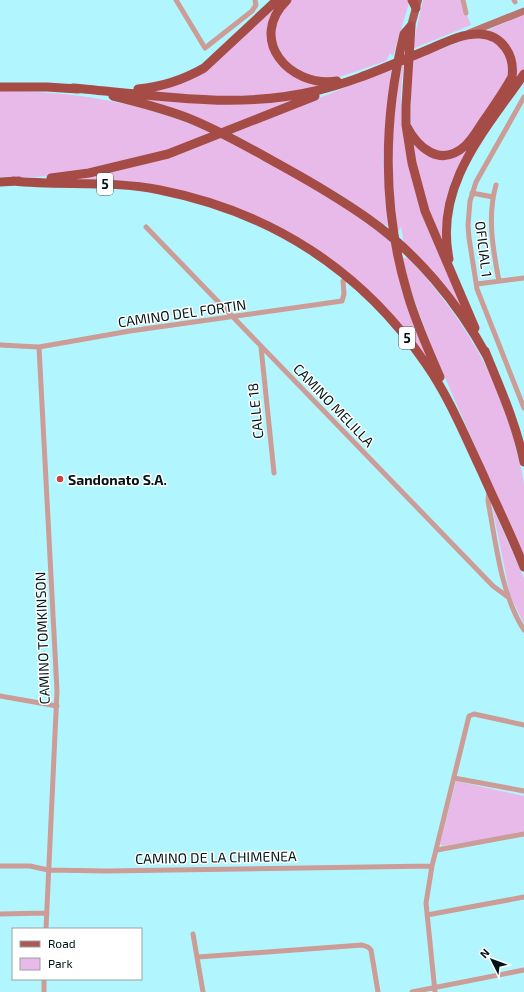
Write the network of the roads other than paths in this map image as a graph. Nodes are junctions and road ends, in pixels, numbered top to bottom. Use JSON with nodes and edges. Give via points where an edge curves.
{"nodes":[{"id":1,"x":176,"y":0,"type":"edge"},
{"id":2,"x":255,"y":0,"type":"edge"},
{"id":3,"x":277,"y":0,"type":"edge"},
{"id":4,"x":287,"y":0,"type":"edge"},
{"id":5,"x":462,"y":0,"type":"edge"},
{"id":6,"x":415,"y":3,"type":"edge"},
{"id":7,"x":524,"y":11,"type":"edge"},
{"id":8,"x":466,"y":13,"type":"dead end"},
{"id":9,"x":411,"y":26,"type":"junction"},
{"id":10,"x":460,"y":36,"type":"junction"},
{"id":11,"x":524,"y":74,"type":"edge"},
{"id":12,"x":355,"y":79,"type":"junction"},
{"id":13,"x":0,"y":87,"type":"edge"},
{"id":14,"x":73,"y":88,"type":"junction"},
{"id":15,"x":524,"y":97,"type":"edge"},
{"id":16,"x":406,"y":125,"type":"junction"},
{"id":17,"x":0,"y":182,"type":"edge"},
{"id":18,"x":12,"y":182,"type":"junction"},
{"id":19,"x":496,"y":185,"type":"dead end"},
{"id":20,"x":472,"y":193,"type":"junction"},
{"id":21,"x":493,"y":197,"type":"junction"},
{"id":22,"x":146,"y":227,"type":"dead end"},
{"id":23,"x":347,"y":276,"type":"junction"},
{"id":24,"x":454,"y":276,"type":"junction"},
{"id":25,"x":524,"y":278,"type":"edge"},
{"id":26,"x":499,"y":281,"type":"junction"},
{"id":27,"x":477,"y":284,"type":"junction"},
{"id":28,"x":233,"y":318,"type":"junction"},
{"id":29,"x":0,"y":346,"type":"edge"},
{"id":30,"x":39,"y":346,"type":"junction"},
{"id":31,"x":261,"y":347,"type":"junction"},
{"id":32,"x":487,"y":356,"type":"junction"},
{"id":33,"x":524,"y":408,"type":"edge"},
{"id":34,"x":455,"y":413,"type":"junction"},
{"id":35,"x":524,"y":462,"type":"edge"},
{"id":36,"x":274,"y":473,"type":"dead end"},
{"id":37,"x":490,"y":490,"type":"junction"},
{"id":38,"x":524,"y":567,"type":"edge"},
{"id":39,"x":508,"y":597,"type":"junction"},
{"id":40,"x":524,"y":630,"type":"edge"},
{"id":41,"x":0,"y":696,"type":"edge"},
{"id":42,"x":57,"y":706,"type":"junction"},
{"id":43,"x":524,"y":726,"type":"edge"},
{"id":44,"x":454,"y":778,"type":"junction"},
{"id":45,"x":524,"y":791,"type":"edge"},
{"id":46,"x":524,"y":834,"type":"edge"},
{"id":47,"x":437,"y":850,"type":"junction"},
{"id":48,"x":0,"y":866,"type":"edge"},
{"id":49,"x":432,"y":866,"type":"junction"},
{"id":50,"x":48,"y":870,"type":"junction"},
{"id":51,"x":524,"y":897,"type":"edge"},
{"id":52,"x":47,"y":913,"type":"junction"},
{"id":53,"x":0,"y":914,"type":"edge"},
{"id":54,"x":427,"y":915,"type":"junction"},
{"id":55,"x":46,"y":928,"type":"edge"},
{"id":56,"x":193,"y":934,"type":"dead end"},
{"id":57,"x":198,"y":957,"type":"junction"},
{"id":58,"x":524,"y":970,"type":"edge"},
{"id":59,"x":44,"y":980,"type":"edge"},
{"id":60,"x":435,"y":990,"type":"edge"},
{"id":61,"x":44,"y":992,"type":"edge"},
{"id":62,"x":203,"y":992,"type":"edge"},
{"id":63,"x":378,"y":992,"type":"edge"},
{"id":64,"x":412,"y":992,"type":"edge"}],
"edges":[{"from":1,"to":2,"type":"street","via":[[205,48],[252,11],[256,5]]},
{"from":3,"to":14,"type":"highway","via":[[211,62],[185,78],[150,88]]},
{"from":4,"to":12,"type":"highway","via":[[277,13],[273,27],[275,49],[282,62],[297,75],[309,80],[331,82]]},
{"from":5,"to":8,"type":"street"},
{"from":6,"to":9,"type":"main road"},
{"from":7,"to":10,"type":"main road"},
{"from":9,"to":16,"type":"highway"},
{"from":9,"to":34,"type":"highway","via":[[404,34],[390,112],[388,169],[392,220],[407,293]]},
{"from":10,"to":12,"type":"highway"},
{"from":10,"to":16,"type":"highway","via":[[487,35],[502,43],[509,52],[513,64],[508,84],[470,140],[455,152],[442,155],[429,152],[416,141]]},
{"from":11,"to":24,"type":"highway","via":[[469,154],[453,186],[447,232]]},
{"from":12,"to":14,"type":"highway","via":[[317,91],[259,100],[214,101]]},
{"from":12,"to":18,"type":"highway","via":[[168,154],[113,168]]},
{"from":13,"to":14,"type":"highway"},
{"from":14,"to":32,"type":"highway","via":[[150,105],[210,127],[327,192],[368,219],[409,254],[441,288],[476,335]]},
{"from":15,"to":20,"type":"street","name":"OFICIAL 1"},
{"from":16,"to":24,"type":"highway","via":[[421,198]]},
{"from":17,"to":18,"type":"highway","number":"5"},
{"from":18,"to":23,"type":"highway","number":"5","via":[[135,186],[209,202],[248,215],[292,238]]},
{"from":19,"to":21,"type":"street"},
{"from":20,"to":21,"type":"street"},
{"from":20,"to":27,"type":"street","name":"OFICIAL 1","via":[[468,213],[468,238]]},
{"from":21,"to":26,"type":"street","via":[[492,237]]},
{"from":22,"to":28,"type":"street","name":"CAMINO MELILLA"},
{"from":23,"to":28,"type":"street","name":"CAMINO DEL FORTIN","via":[[343,281],[342,302]]},
{"from":23,"to":34,"type":"highway","number":"5","via":[[385,312],[410,342]]},
{"from":24,"to":32,"type":"highway"},
{"from":25,"to":26,"type":"street"},
{"from":26,"to":27,"type":"street"},
{"from":27,"to":33,"type":"street","name":"OFICIAL 1"},
{"from":28,"to":30,"type":"street","name":"CAMINO DEL FORTIN"},
{"from":28,"to":31,"type":"street","name":"CAMINO MELILLA"},
{"from":29,"to":30,"type":"street","name":"CAMINO DEL FORTIN"},
{"from":30,"to":42,"type":"street","name":"CAMINO TOMKINSON"},
{"from":31,"to":36,"type":"street","name":"CALLE 18"},
{"from":31,"to":39,"type":"street","name":"CAMINO MELILLA","via":[[493,586]]},
{"from":32,"to":35,"type":"highway","via":[[507,401]]},
{"from":34,"to":37,"type":"highway","number":"5"},
{"from":37,"to":38,"type":"highway","number":"5"},
{"from":37,"to":39,"type":"street","via":[[488,501]]},
{"from":39,"to":40,"type":"street"},
{"from":41,"to":42,"type":"street"},
{"from":42,"to":50,"type":"street","name":"CAMINO TOMKINSON"},
{"from":43,"to":44,"type":"street","via":[[474,714],[469,716]]},
{"from":44,"to":45,"type":"street"},
{"from":44,"to":47,"type":"street"},
{"from":46,"to":47,"type":"street"},
{"from":47,"to":49,"type":"street"},
{"from":48,"to":50,"type":"street","name":"CAMINO DE LA CHIMENEA","via":[[30,866]]},
{"from":49,"to":50,"type":"street","name":"CAMINO DE LA CHIMENEA"},
{"from":49,"to":54,"type":"street","via":[[426,903]]},
{"from":50,"to":52,"type":"street","name":"CAMINO TOMKINSON"},
{"from":51,"to":54,"type":"street"},
{"from":52,"to":53,"type":"street"},
{"from":52,"to":55,"type":"street","name":"CAMINO TOMKINSON"},
{"from":54,"to":60,"type":"street"},
{"from":56,"to":57,"type":"street"},
{"from":57,"to":62,"type":"street"},
{"from":57,"to":63,"type":"street","via":[[368,946],[371,950]]},
{"from":58,"to":60,"type":"street"},
{"from":59,"to":61,"type":"street"},
{"from":60,"to":64,"type":"street"}]}
